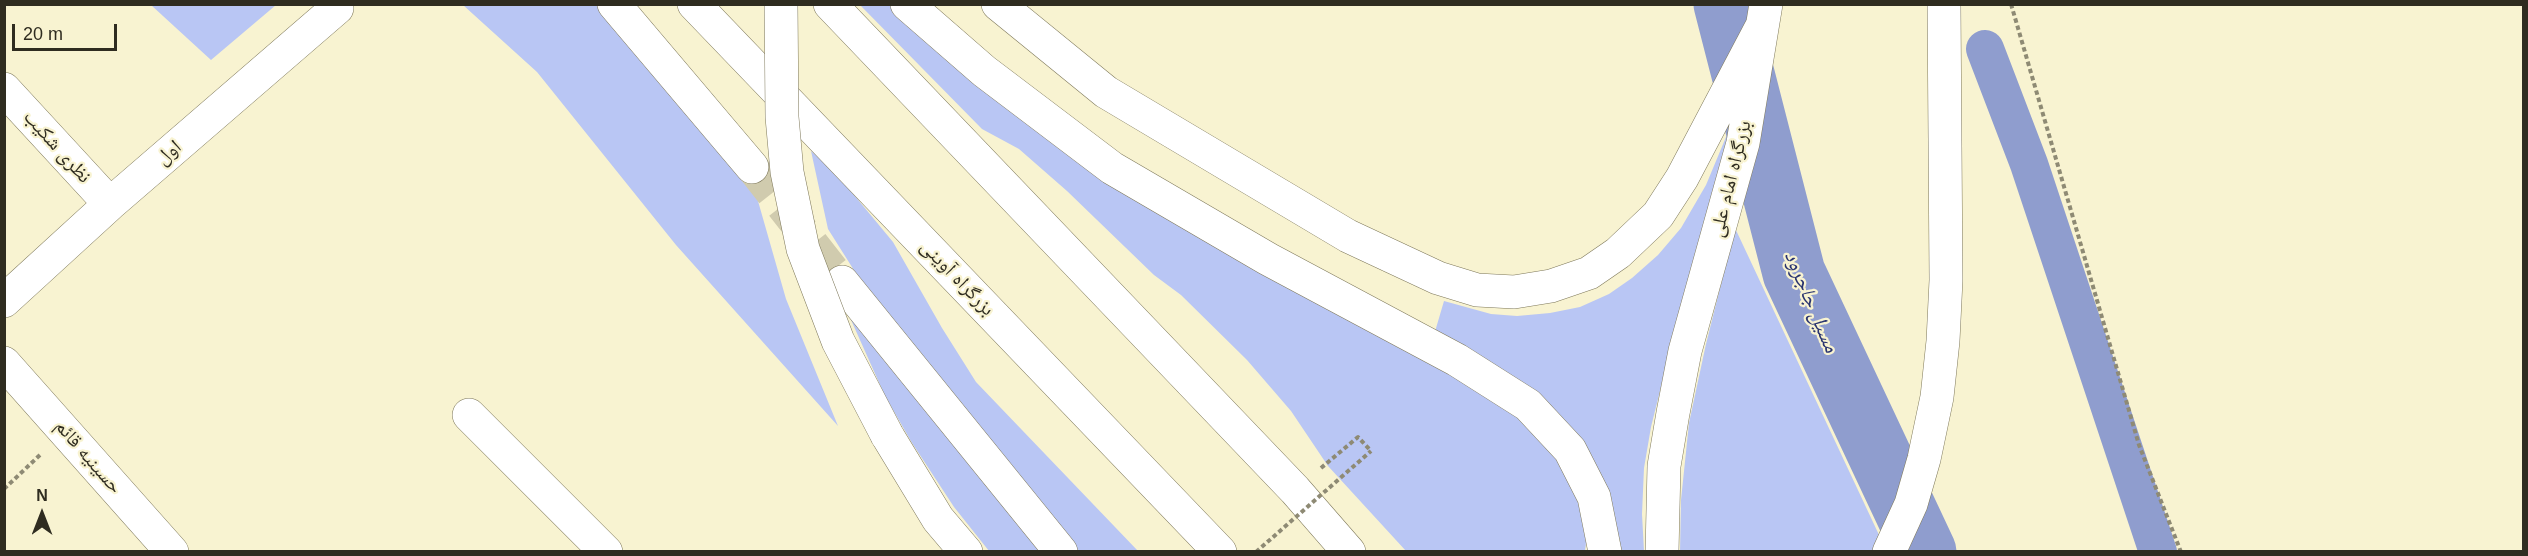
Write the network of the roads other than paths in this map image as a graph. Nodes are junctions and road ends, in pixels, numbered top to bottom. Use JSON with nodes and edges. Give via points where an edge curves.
{"nodes":[{"id":1,"x":614,"y":4,"type":"edge"},
{"id":2,"x":694,"y":4,"type":"edge"},
{"id":3,"x":781,"y":4,"type":"edge"},
{"id":4,"x":830,"y":4,"type":"edge"},
{"id":5,"x":907,"y":4,"type":"edge"},
{"id":6,"x":998,"y":4,"type":"edge"},
{"id":7,"x":1944,"y":4,"type":"edge"},
{"id":8,"x":336,"y":8,"type":"dead end"},
{"id":9,"x":1763,"y":16,"type":"edge"},
{"id":10,"x":4,"y":89,"type":"edge"},
{"id":11,"x":753,"y":167,"type":"tunnel mouth"},
{"id":12,"x":110,"y":204,"type":"junction"},
{"id":13,"x":843,"y":282,"type":"tunnel mouth"},
{"id":14,"x":4,"y":301,"type":"edge"},
{"id":15,"x":4,"y":363,"type":"edge"},
{"id":16,"x":469,"y":415,"type":"dead end"},
{"id":17,"x":172,"y":552,"type":"edge"},
{"id":18,"x":606,"y":552,"type":"edge"},
{"id":19,"x":966,"y":552,"type":"edge"},
{"id":20,"x":1061,"y":552,"type":"edge"},
{"id":21,"x":1220,"y":552,"type":"edge"},
{"id":22,"x":1349,"y":552,"type":"edge"},
{"id":23,"x":1605,"y":552,"type":"edge"},
{"id":24,"x":1662,"y":552,"type":"edge"},
{"id":25,"x":1888,"y":552,"type":"edge"}],
"edges":[{"from":1,"to":11,"type":"main road"},
{"from":2,"to":21,"type":"main road","name":"بزرگراه آوینی"},
{"from":3,"to":19,"type":"main road","bridge":true,"via":[[782,117],[803,249],[838,341],[886,435],[938,519]]},
{"from":4,"to":22,"type":"main road","via":[[1295,490]]},
{"from":5,"to":23,"type":"main road","via":[[984,71],[1112,168],[1268,259],[1457,360],[1527,405],[1570,450],[1594,497]]},
{"from":6,"to":9,"type":"main road","via":[[1106,92],[1348,236],[1438,278],[1477,290],[1514,292],[1551,286],[1589,273],[1618,254],[1658,215],[1682,178]]},
{"from":7,"to":25,"type":"main road","via":[[1944,341],[1924,459],[1911,504]]},
{"from":8,"to":12,"type":"main road","name":"اول"},
{"from":9,"to":24,"type":"main road","name":"بزرگراه امام علی","via":[[1743,143],[1685,351],[1664,466]]},
{"from":10,"to":12,"type":"main road","name":"نظری شکیب"},
{"from":12,"to":14,"type":"main road","name":"اول"},
{"from":13,"to":20,"type":"main road"},
{"from":15,"to":17,"type":"main road","name":"حسینیه قائم"},
{"from":16,"to":18,"type":"main road"}]}
